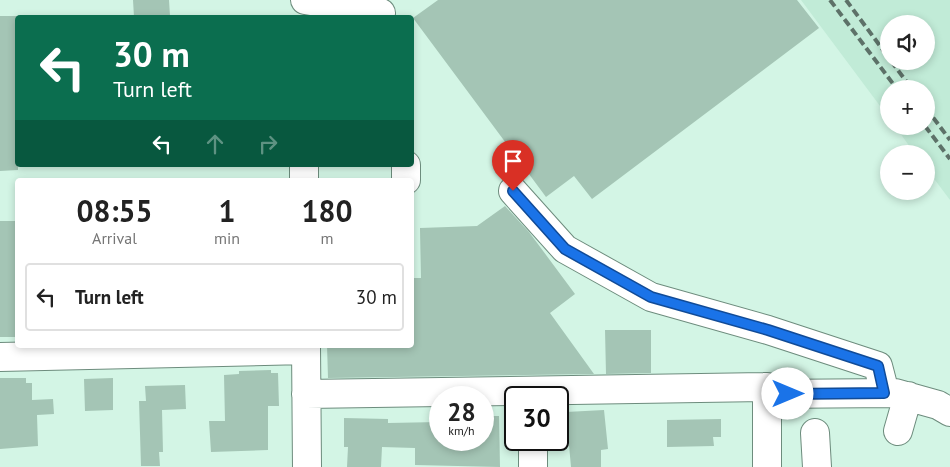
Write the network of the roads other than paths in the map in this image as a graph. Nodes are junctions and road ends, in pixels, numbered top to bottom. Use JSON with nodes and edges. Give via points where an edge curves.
{"nodes":[{"id":1,"x":295,"y":0,"type":"edge"},
{"id":2,"x":304,"y":0,"type":"edge"},
{"id":3,"x":382,"y":13,"type":"dead end"},
{"id":4,"x":302,"y":15,"type":"edge"},
{"id":5,"x":513,"y":191,"type":"dead end"},
{"id":6,"x":275,"y":348,"type":"edge"},
{"id":7,"x":306,"y":348,"type":"edge"},
{"id":8,"x":0,"y":357,"type":"edge"},
{"id":9,"x":767,"y":391,"type":"junction"},
{"id":10,"x":306,"y":394,"type":"junction"},
{"id":11,"x":504,"y":394,"type":"edge"},
{"id":12,"x":569,"y":394,"type":"edge"},
{"id":13,"x":896,"y":395,"type":"junction"},
{"id":14,"x":950,"y":412,"type":"edge"},
{"id":15,"x":898,"y":432,"type":"dead end"},
{"id":16,"x":815,"y":433,"type":"dead end"},
{"id":17,"x":533,"y":451,"type":"edge"},
{"id":18,"x":307,"y":467,"type":"edge"},
{"id":19,"x":533,"y":467,"type":"edge"},
{"id":20,"x":767,"y":467,"type":"edge"},
{"id":21,"x":817,"y":467,"type":"edge"}],
"edges":[{"from":1,"to":4,"type":"street"},
{"from":2,"to":3,"type":"street"},
{"from":5,"to":13,"type":"street","via":[[565,249],[651,297],[878,366]]},
{"from":6,"to":8,"type":"street"},
{"from":7,"to":10,"type":"street"},
{"from":9,"to":12,"type":"street"},
{"from":9,"to":13,"type":"street"},
{"from":9,"to":20,"type":"street"},
{"from":10,"to":11,"type":"street"},
{"from":10,"to":18,"type":"street"},
{"from":13,"to":14,"type":"street","via":[[938,405]]},
{"from":13,"to":15,"type":"street"},
{"from":16,"to":21,"type":"street"},
{"from":17,"to":19,"type":"street"}]}
